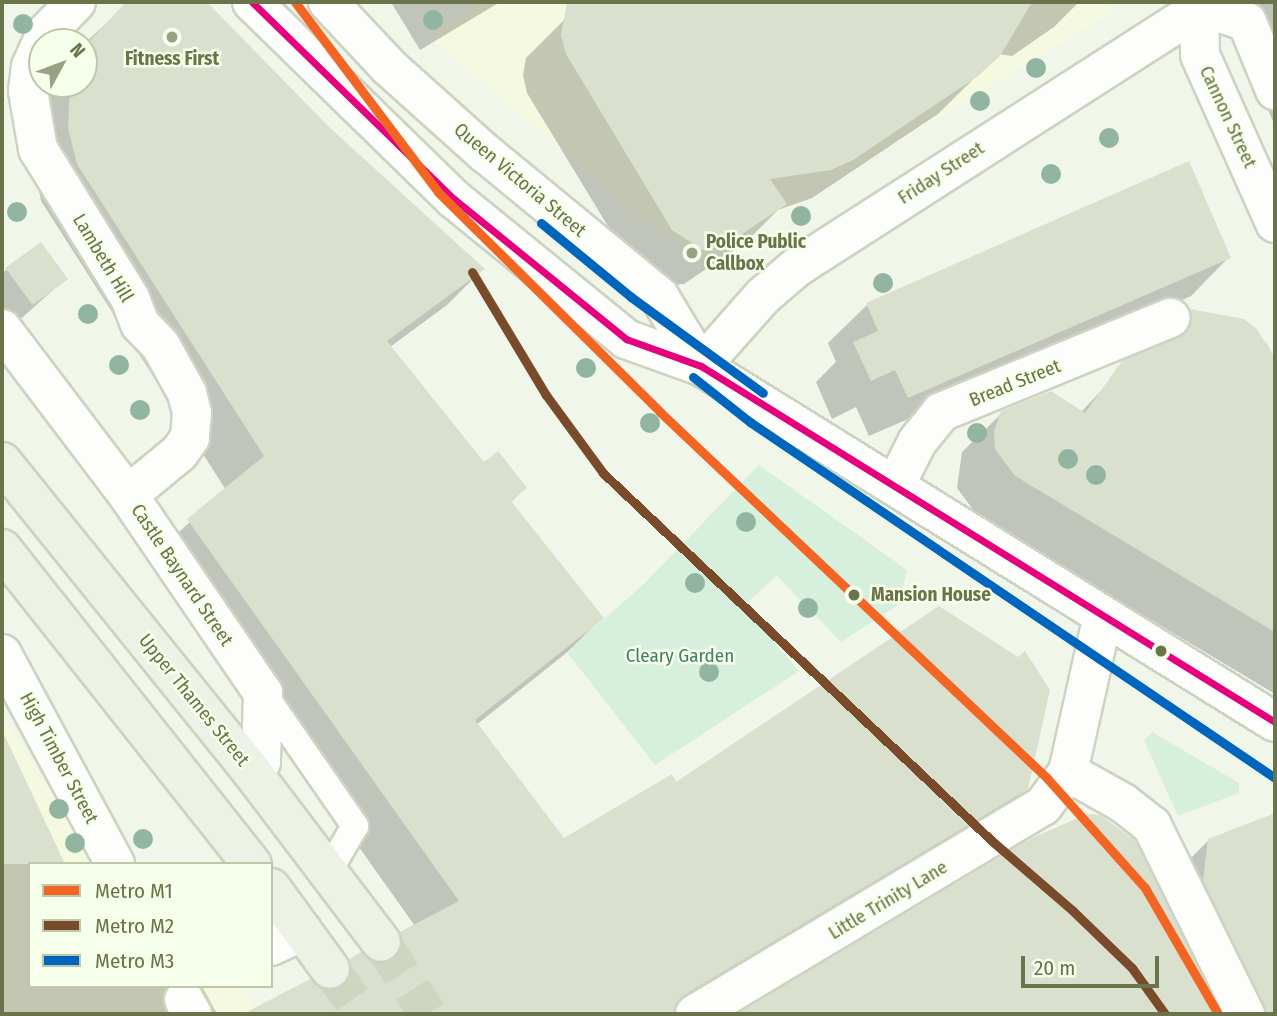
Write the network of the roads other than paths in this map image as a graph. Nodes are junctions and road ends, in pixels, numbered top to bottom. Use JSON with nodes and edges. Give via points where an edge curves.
{"nodes":[{"id":1,"x":76,"y":2,"type":"edge"},
{"id":2,"x":252,"y":2,"type":"edge"},
{"id":3,"x":328,"y":2,"type":"edge"},
{"id":4,"x":1200,"y":4,"type":"edge"},
{"id":5,"x":1275,"y":90,"type":"edge"},
{"id":6,"x":1275,"y":223,"type":"edge"},
{"id":7,"x":1170,"y":318,"type":"dead end"},
{"id":8,"x":2,"y":329,"type":"edge"},
{"id":9,"x":701,"y":366,"type":"junction"},
{"id":10,"x":2,"y":462,"type":"edge"},
{"id":11,"x":895,"y":486,"type":"junction"},
{"id":12,"x":128,"y":495,"type":"junction"},
{"id":13,"x":2,"y":549,"type":"edge"},
{"id":14,"x":1103,"y":615,"type":"junction"},
{"id":15,"x":5,"y":666,"type":"edge"},
{"id":16,"x":263,"y":693,"type":"junction"},
{"id":17,"x":1275,"y":722,"type":"edge"},
{"id":18,"x":252,"y":772,"type":"junction"},
{"id":19,"x":1068,"y":772,"type":"junction"},
{"id":20,"x":114,"y":862,"type":"edge"},
{"id":21,"x":250,"y":862,"type":"edge"},
{"id":22,"x":328,"y":872,"type":"junction"},
{"id":23,"x":273,"y":894,"type":"edge"},
{"id":24,"x":287,"y":939,"type":"edge"},
{"id":25,"x":381,"y":942,"type":"tunnel mouth"},
{"id":26,"x":330,"y":969,"type":"tunnel mouth"},
{"id":27,"x":695,"y":1014,"type":"edge"},
{"id":28,"x":1245,"y":1014,"type":"edge"}],
"edges":[{"from":1,"to":12,"type":"street","name":"Lambeth Hill","via":[[46,33],[31,66],[28,91],[38,149],[130,298],[140,324],[161,346],[187,393],[192,413],[190,438],[179,453]]},
{"from":2,"to":9,"type":"street","name":"Queen Victoria Street","via":[[454,200],[600,319],[626,339]]},
{"from":3,"to":9,"type":"street","name":"Queen Victoria Street","via":[[389,67],[485,153],[659,296]]},
{"from":4,"to":5,"type":"street","via":[[1247,22]]},
{"from":4,"to":6,"type":"street","name":"Cannon Street","via":[[1200,55]]},
{"from":4,"to":9,"type":"street","name":"Friday Street","via":[[797,267],[763,296]]},
{"from":7,"to":11,"type":"street","name":"Bread Street","via":[[941,412],[917,442]]},
{"from":8,"to":12,"type":"street","name":"Castle Baynard Street"},
{"from":9,"to":11,"type":"street","name":"Queen Victoria Street"},
{"from":10,"to":18,"type":"main road","name":"Upper Thames Street"},
{"from":11,"to":14,"type":"street","name":"Queen Victoria Street"},
{"from":12,"to":16,"type":"street","name":"Castle Baynard Street"},
{"from":13,"to":21,"type":"main road"},
{"from":14,"to":17,"type":"street","name":"Queen Victoria Street"},
{"from":14,"to":19,"type":"street"},
{"from":15,"to":20,"type":"street","name":"High Timber Street"},
{"from":16,"to":18,"type":"street","via":[[261,762]]},
{"from":16,"to":22,"type":"lane","name":"Castle Baynard Street","via":[[355,826]]},
{"from":18,"to":22,"type":"main road","name":"Upper Thames Street"},
{"from":19,"to":27,"type":"street","name":"Little Trinity Lane","via":[[1043,806],[1016,825]]},
{"from":19,"to":28,"type":"street","via":[[1140,815],[1165,853]]},
{"from":22,"to":25,"type":"main road","name":"Upper Thames Street"},
{"from":23,"to":24,"type":"main road"},
{"from":24,"to":26,"type":"main road"}]}
